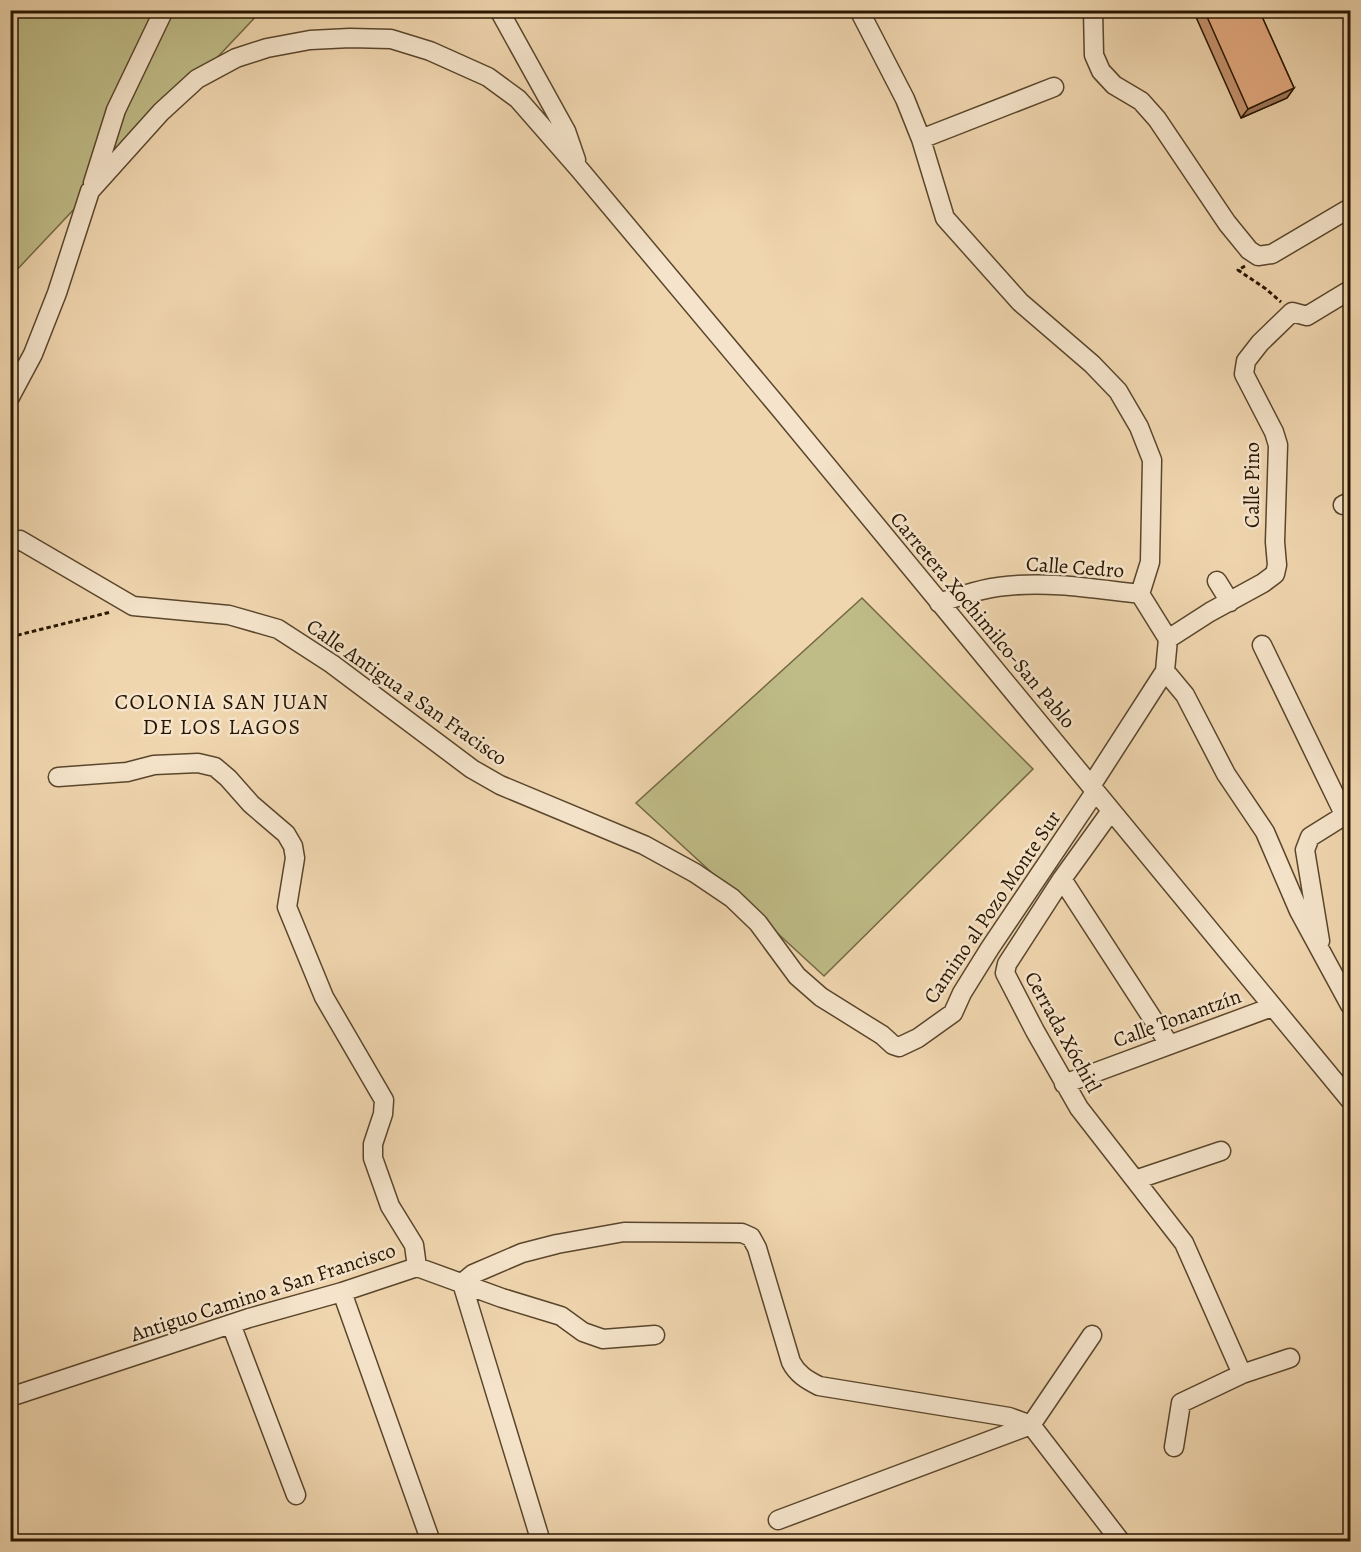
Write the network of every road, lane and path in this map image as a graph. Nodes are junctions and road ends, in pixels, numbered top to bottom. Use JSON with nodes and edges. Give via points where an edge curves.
{"nodes":[{"id":1,"x":164,"y":10,"type":"edge"},
{"id":2,"x":499,"y":10,"type":"edge"},
{"id":3,"x":859,"y":10,"type":"edge"},
{"id":4,"x":1094,"y":11,"type":"edge"},
{"id":5,"x":1054,"y":87,"type":"dead end"},
{"id":6,"x":921,"y":139,"type":"junction"},
{"id":7,"x":580,"y":170,"type":"junction"},
{"id":8,"x":90,"y":191,"type":"junction"},
{"id":9,"x":1350,"y":208,"type":"edge"},
{"id":10,"x":1258,"y":256,"type":"junction"},
{"id":11,"x":1350,"y":290,"type":"edge"},
{"id":12,"x":1292,"y":312,"type":"junction"},
{"id":13,"x":10,"y":397,"type":"edge"},
{"id":14,"x":15,"y":541,"type":"edge"},
{"id":15,"x":1217,"y":581,"type":"dead end"},
{"id":16,"x":1140,"y":594,"type":"junction"},
{"id":17,"x":1230,"y":602,"type":"junction"},
{"id":18,"x":939,"y":603,"type":"junction"},
{"id":19,"x":133,"y":606,"type":"junction"},
{"id":20,"x":10,"y":637,"type":"edge"},
{"id":21,"x":1168,"y":639,"type":"junction"},
{"id":22,"x":1262,"y":645,"type":"dead end"},
{"id":23,"x":1165,"y":671,"type":"junction"},
{"id":24,"x":58,"y":777,"type":"dead end"},
{"id":25,"x":1093,"y":789,"type":"junction"},
{"id":26,"x":1111,"y":811,"type":"junction"},
{"id":27,"x":1347,"y":813,"type":"edge"},
{"id":28,"x":1062,"y":879,"type":"junction"},
{"id":29,"x":1323,"y":957,"type":"junction"},
{"id":30,"x":1348,"y":994,"type":"edge"},
{"id":31,"x":1272,"y":1007,"type":"junction"},
{"id":32,"x":918,"y":1038,"type":"joint"},
{"id":33,"x":1169,"y":1044,"type":"junction"},
{"id":34,"x":1064,"y":1084,"type":"junction"},
{"id":35,"x":1350,"y":1100,"type":"edge"},
{"id":36,"x":1221,"y":1151,"type":"dead end"},
{"id":37,"x":1135,"y":1180,"type":"junction"},
{"id":38,"x":417,"y":1267,"type":"junction"},
{"id":39,"x":462,"y":1283,"type":"junction"},
{"id":40,"x":342,"y":1292,"type":"junction"},
{"id":41,"x":231,"y":1324,"type":"junction"},
{"id":42,"x":655,"y":1335,"type":"dead end"},
{"id":43,"x":1092,"y":1335,"type":"dead end"},
{"id":44,"x":1290,"y":1358,"type":"dead end"},
{"id":45,"x":1242,"y":1374,"type":"junction"},
{"id":46,"x":10,"y":1397,"type":"edge"},
{"id":47,"x":1031,"y":1425,"type":"junction"},
{"id":48,"x":1174,"y":1447,"type":"dead end"},
{"id":49,"x":296,"y":1495,"type":"dead end"},
{"id":50,"x":778,"y":1520,"type":"dead end"},
{"id":51,"x":431,"y":1542,"type":"edge"},
{"id":52,"x":541,"y":1542,"type":"edge"},
{"id":53,"x":1121,"y":1542,"type":"edge"}],
"edges":[{"from":1,"to":8,"type":"street","via":[[116,110]]},
{"from":2,"to":7,"type":"street","via":[[566,131]]},
{"from":3,"to":6,"type":"street"},
{"from":4,"to":10,"type":"street","via":[[1094,56],[1101,70],[1114,85],[1141,101],[1157,119],[1227,223]]},
{"from":5,"to":6,"type":"street"},
{"from":6,"to":16,"type":"street","via":[[945,218],[1020,302],[1118,391],[1139,427],[1152,460],[1150,562]]},
{"from":7,"to":8,"type":"street","name":"Carretera Xochimilco-San Pablo","via":[[518,99],[488,77],[430,51],[391,39],[350,38],[267,48],[236,58],[197,79],[161,112]]},
{"from":7,"to":18,"type":"street","name":"Carretera Xochimilco-San Pablo"},
{"from":8,"to":13,"type":"street","via":[[57,293],[33,354]]},
{"from":9,"to":10,"type":"street","via":[[1272,254]]},
{"from":10,"to":12,"type":"path","via":[[1238,270]]},
{"from":11,"to":12,"type":"street","via":[[1307,316]]},
{"from":12,"to":17,"type":"street","name":"Calle Pino","via":[[1246,361],[1244,374],[1278,444],[1277,565],[1275,574]]},
{"from":14,"to":19,"type":"street","name":"Calle Antigua a San Fracisco"},
{"from":15,"to":17,"type":"street"},
{"from":16,"to":18,"type":"street","name":"Calle Cedro","via":[[1035,584],[1004,586]]},
{"from":16,"to":21,"type":"street"},
{"from":17,"to":21,"type":"street","name":"Calle Pino"},
{"from":18,"to":25,"type":"street","name":"Carretera Xochimilco-San Pablo"},
{"from":19,"to":20,"type":"path"},
{"from":19,"to":32,"type":"street","name":"Calle Antigua a San Fracisco","via":[[229,615],[278,629],[332,664],[472,769],[500,785],[644,845],[732,898],[758,923],[797,976],[820,997],[893,1045],[899,1047]]},
{"from":21,"to":23,"type":"street"},
{"from":22,"to":27,"type":"street"},
{"from":23,"to":25,"type":"street"},
{"from":23,"to":29,"type":"street","via":[[1185,695],[1226,774],[1266,832]]},
{"from":24,"to":38,"type":"street","via":[[127,772],[154,765],[198,763],[215,767],[286,834],[295,858],[287,907],[324,997],[384,1100],[373,1158],[390,1206],[414,1245]]},
{"from":25,"to":26,"type":"street","name":"Carretera Xochimilco-San Pablo"},
{"from":25,"to":32,"type":"street","name":"Camino al Pozo Monte Sur","via":[[990,948],[953,1013]]},
{"from":26,"to":28,"type":"street","name":"Cerrada Xóchitl"},
{"from":26,"to":31,"type":"street","name":"Carretera Xochimilco-San Pablo"},
{"from":27,"to":29,"type":"street","via":[[1310,837],[1305,850]]},
{"from":28,"to":33,"type":"street"},
{"from":28,"to":34,"type":"street","name":"Cerrada Xóchitl","via":[[1005,973]]},
{"from":29,"to":30,"type":"street"},
{"from":31,"to":33,"type":"street","name":"Calle Tonantzín"},
{"from":31,"to":35,"type":"street","name":"Carretera Xochimilco-San Pablo"},
{"from":33,"to":34,"type":"street","name":"Calle Tonantzín"},
{"from":34,"to":37,"type":"street","name":"Cerrada Xóchitl"},
{"from":36,"to":37,"type":"street"},
{"from":37,"to":45,"type":"street","name":"Cerrada Xóchitl","via":[[1184,1243]]},
{"from":38,"to":39,"type":"street","name":"Antiguo Camino a San Francisco"},
{"from":38,"to":40,"type":"street","name":"Antiguo Camino a San Francisco"},
{"from":39,"to":42,"type":"street","name":"Antiguo Camino a San Francisco","via":[[561,1316],[583,1332],[603,1339]]},
{"from":39,"to":47,"type":"street","via":[[473,1274],[522,1253],[579,1240],[624,1232],[742,1233],[751,1237],[757,1248],[791,1362],[819,1386]]},
{"from":39,"to":52,"type":"street"},
{"from":40,"to":41,"type":"street","name":"Antiguo Camino a San Francisco"},
{"from":40,"to":51,"type":"street"},
{"from":41,"to":46,"type":"street","name":"Antiguo Camino a San Francisco"},
{"from":41,"to":49,"type":"street"},
{"from":43,"to":47,"type":"street"},
{"from":44,"to":45,"type":"street"},
{"from":45,"to":48,"type":"street","via":[[1181,1403]]},
{"from":47,"to":50,"type":"street"},
{"from":47,"to":53,"type":"street"}]}
